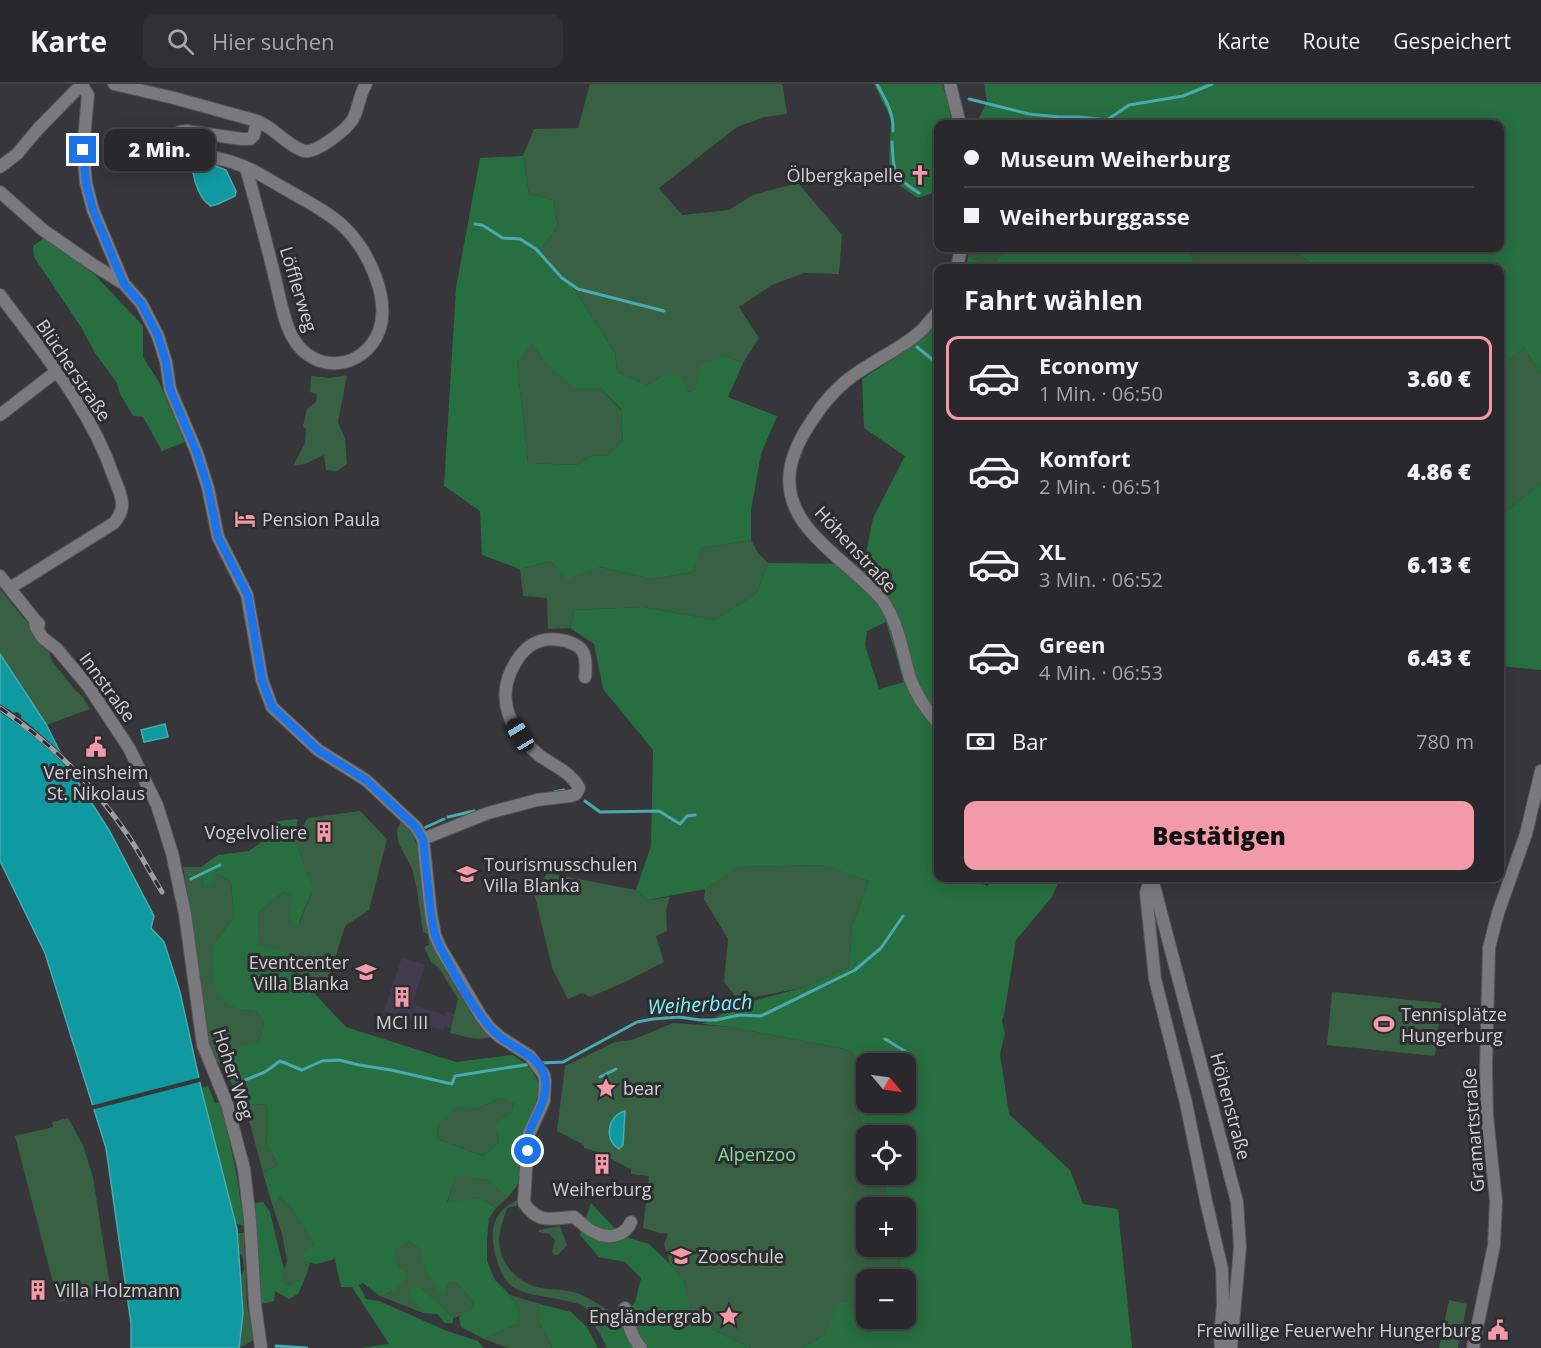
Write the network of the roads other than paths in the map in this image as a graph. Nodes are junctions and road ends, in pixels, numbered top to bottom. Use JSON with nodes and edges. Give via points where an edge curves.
{"nodes":[{"id":1,"x":82,"y":84,"type":"edge"},
{"id":2,"x":114,"y":84,"type":"edge"},
{"id":3,"x":366,"y":84,"type":"edge"},
{"id":4,"x":950,"y":84,"type":"edge"},
{"id":5,"x":959,"y":120,"type":"edge"},
{"id":6,"x":258,"y":121,"type":"junction"},
{"id":7,"x":0,"y":167,"type":"edge"},
{"id":8,"x":246,"y":168,"type":"junction"},
{"id":9,"x":0,"y":192,"type":"edge"},
{"id":10,"x":124,"y":284,"type":"junction"},
{"id":11,"x":0,"y":295,"type":"edge"},
{"id":12,"x":934,"y":316,"type":"edge"},
{"id":13,"x":57,"y":371,"type":"junction"},
{"id":14,"x":0,"y":415,"type":"edge"},
{"id":15,"x":0,"y":576,"type":"edge"},
{"id":16,"x":10,"y":588,"type":"junction"},
{"id":17,"x":585,"y":677,"type":"dead end"},
{"id":18,"x":934,"y":718,"type":"edge"},
{"id":19,"x":129,"y":748,"type":"joint"},
{"id":20,"x":1541,"y":771,"type":"edge"},
{"id":21,"x":423,"y":839,"type":"junction"},
{"id":22,"x":1150,"y":882,"type":"edge"},
{"id":23,"x":1152,"y":882,"type":"edge"},
{"id":24,"x":631,"y":1222,"type":"dead end"},
{"id":25,"x":625,"y":1308,"type":"dead end"},
{"id":26,"x":261,"y":1348,"type":"edge"},
{"id":27,"x":641,"y":1348,"type":"edge"},
{"id":28,"x":1221,"y":1348,"type":"edge"},
{"id":29,"x":1231,"y":1348,"type":"edge"},
{"id":30,"x":1473,"y":1348,"type":"edge"}],
"edges":[{"from":1,"to":7,"type":"street"},
{"from":1,"to":10,"type":"street","via":[[88,95],[83,150],[86,183]]},
{"from":2,"to":6,"type":"street"},
{"from":3,"to":6,"type":"street","via":[[349,124],[313,151],[287,143]]},
{"from":4,"to":5,"type":"street"},
{"from":6,"to":8,"type":"street","name":"Löfflerweg","via":[[250,139],[186,131],[174,135],[171,143],[176,154],[217,158]]},
{"from":8,"to":8,"type":"street","name":"Löfflerweg","via":[[327,213],[363,251],[381,293],[382,309],[378,331],[361,355],[339,363],[319,361],[303,351],[293,338]]},
{"from":9,"to":10,"type":"street","via":[[43,230]]},
{"from":10,"to":21,"type":"street","via":[[141,303],[158,336],[170,389],[208,488],[218,537],[248,596],[262,680],[272,707],[318,750],[366,780],[416,827]]},
{"from":11,"to":13,"type":"street","name":"Blücherstraße"},
{"from":12,"to":18,"type":"street","name":"Höhenstraße","via":[[915,336],[858,372],[828,399],[796,446],[789,485],[793,504],[807,526],[882,600],[893,619],[911,680]]},
{"from":13,"to":14,"type":"street"},
{"from":13,"to":16,"type":"street","name":"Blücherstraße","via":[[89,420],[109,463],[122,503],[120,515],[114,523]]},
{"from":15,"to":16,"type":"street","name":"Innstraße"},
{"from":16,"to":19,"type":"street","name":"Innstraße","via":[[48,631]]},
{"from":17,"to":21,"type":"street","via":[[585,659],[579,648],[561,640],[541,640],[519,656],[505,693],[507,711],[520,735],[573,779],[579,788],[576,794],[488,813]]},
{"from":19,"to":26,"type":"street","name":"Hoher Weg","via":[[157,805],[172,853],[185,914],[203,1045],[227,1104],[244,1169]]},
{"from":20,"to":30,"type":"street","name":"Gramartstraße","via":[[1526,834],[1489,948],[1486,1106],[1496,1202],[1494,1245]]},
{"from":21,"to":24,"type":"street","via":[[431,914],[440,947],[489,1027],[533,1059],[544,1075],[544,1101],[528,1136],[524,1203],[543,1219],[574,1218],[593,1232],[609,1237],[626,1230]]},
{"from":22,"to":28,"type":"street","name":"Höhenstraße","via":[[1146,893],[1155,979],[1222,1269]]},
{"from":23,"to":29,"type":"street","name":"Höhenstraße","via":[[1238,1202],[1240,1247]]},
{"from":25,"to":27,"type":"street"}]}
